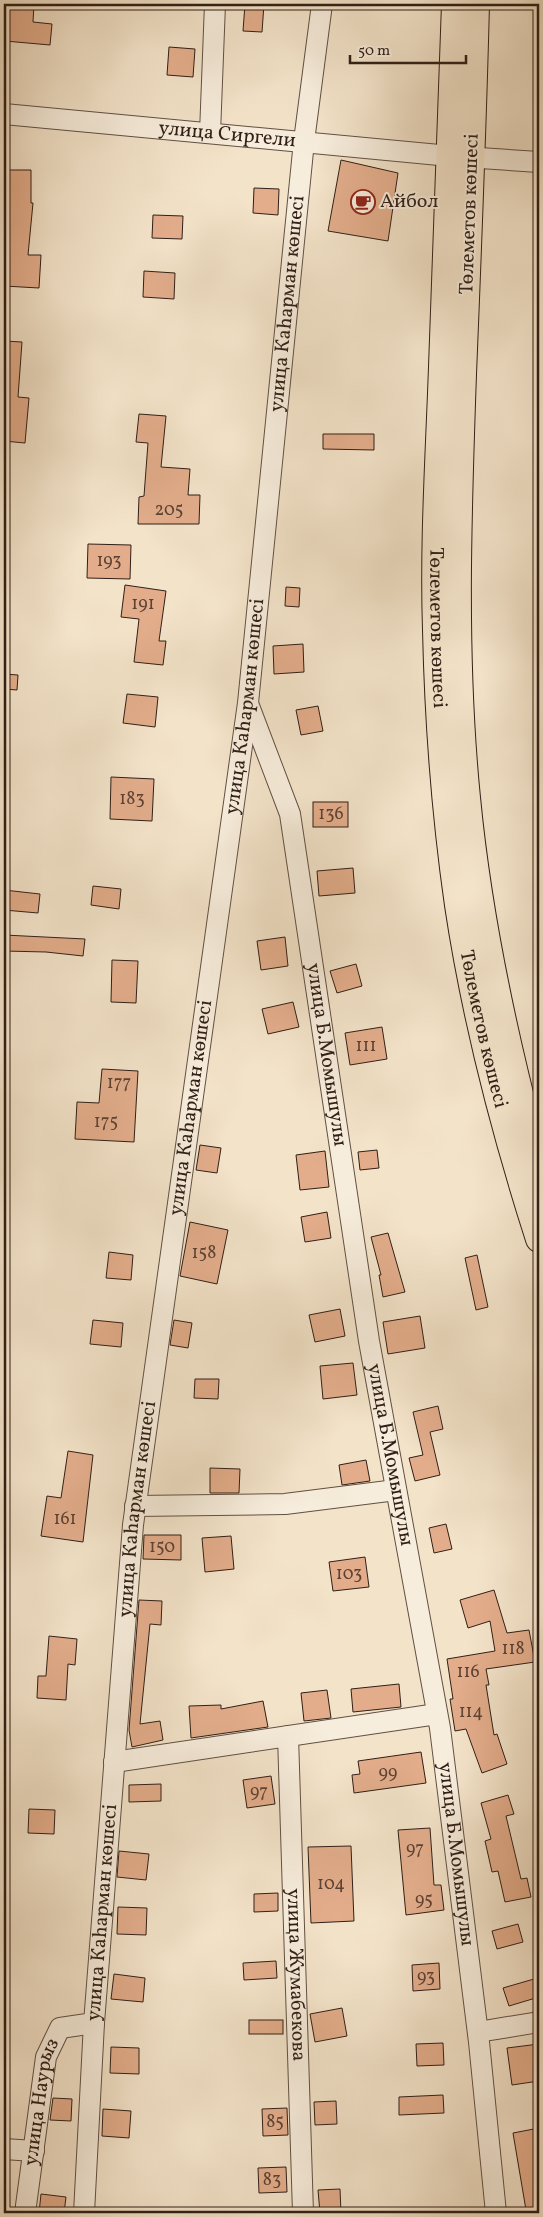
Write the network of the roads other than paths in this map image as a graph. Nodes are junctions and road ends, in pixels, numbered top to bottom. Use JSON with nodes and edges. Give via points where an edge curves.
{"nodes":[{"id":1,"x":215,"y":4,"type":"edge"},
{"id":2,"x":322,"y":4,"type":"edge"},
{"id":3,"x":454,"y":4,"type":"edge"},
{"id":4,"x":476,"y":4,"type":"edge"},
{"id":5,"x":4,"y":114,"type":"edge"},
{"id":6,"x":210,"y":133,"type":"junction"},
{"id":7,"x":304,"y":141,"type":"junction"},
{"id":8,"x":461,"y":156,"type":"junction"},
{"id":9,"x":539,"y":162,"type":"edge"},
{"id":10,"x":248,"y":703,"type":"junction"},
{"id":11,"x":539,"y":1167,"type":"edge"},
{"id":12,"x":539,"y":1239,"type":"edge"},
{"id":13,"x":396,"y":1490,"type":"junction"},
{"id":14,"x":135,"y":1506,"type":"junction"},
{"id":15,"x":437,"y":1714,"type":"junction"},
{"id":16,"x":288,"y":1736,"type":"junction"},
{"id":17,"x":114,"y":1762,"type":"junction"},
{"id":18,"x":539,"y":2022,"type":"edge"},
{"id":19,"x":94,"y":2023,"type":"junction"},
{"id":20,"x":478,"y":2032,"type":"junction"},
{"id":21,"x":4,"y":2149,"type":"edge"},
{"id":22,"x":34,"y":2151,"type":"junction"},
{"id":23,"x":25,"y":2213,"type":"edge"},
{"id":24,"x":84,"y":2213,"type":"edge"},
{"id":25,"x":303,"y":2213,"type":"edge"},
{"id":26,"x":496,"y":2213,"type":"edge"}],
"edges":[{"from":1,"to":6,"type":"street"},
{"from":2,"to":7,"type":"street","name":"улица Каһарман көшесі"},
{"from":3,"to":8,"type":"main road","name":"Төлеметов көшесі"},
{"from":4,"to":8,"type":"main road","name":"Төлеметов көшесі"},
{"from":5,"to":6,"type":"street","name":"улица Сиргели"},
{"from":6,"to":7,"type":"street","name":"улица Сиргели"},
{"from":7,"to":8,"type":"street","name":"улица Сиргели"},
{"from":7,"to":10,"type":"street","name":"улица Каһарман көшесі"},
{"from":8,"to":9,"type":"street","name":"улица Сиргели"},
{"from":8,"to":11,"type":"main road","name":"Төлеметов көшесі","via":[[457,527],[459,687],[467,798],[480,898],[505,1029]]},
{"from":8,"to":12,"type":"main road","name":"Төлеметов көшесі","via":[[436,525],[435,627],[446,799],[457,902],[468,966],[506,1126]]},
{"from":10,"to":13,"type":"street","name":"улица Б.Момышулы","via":[[290,814],[369,1341]]},
{"from":10,"to":14,"type":"street","name":"улица Каһарман көшесі"},
{"from":13,"to":14,"type":"street","via":[[285,1504]]},
{"from":13,"to":15,"type":"street","name":"улица Б.Момышулы"},
{"from":14,"to":17,"type":"street","name":"улица Каһарман көшесі"},
{"from":15,"to":16,"type":"street"},
{"from":15,"to":20,"type":"street","name":"улица Б.Момышулы"},
{"from":16,"to":17,"type":"street"},
{"from":16,"to":25,"type":"street","name":"улица Жумабекова"},
{"from":17,"to":19,"type":"street","name":"улица Каһарман көшесі"},
{"from":18,"to":20,"type":"street"},
{"from":19,"to":22,"type":"street","name":"улица Наурыз","via":[[60,2028],[46,2057]]},
{"from":19,"to":24,"type":"street","name":"улица Каһарман көшесі"},
{"from":20,"to":26,"type":"street","name":"улица Б.Момышулы"},
{"from":21,"to":22,"type":"street"},
{"from":22,"to":23,"type":"street","name":"улица Наурыз"}]}
